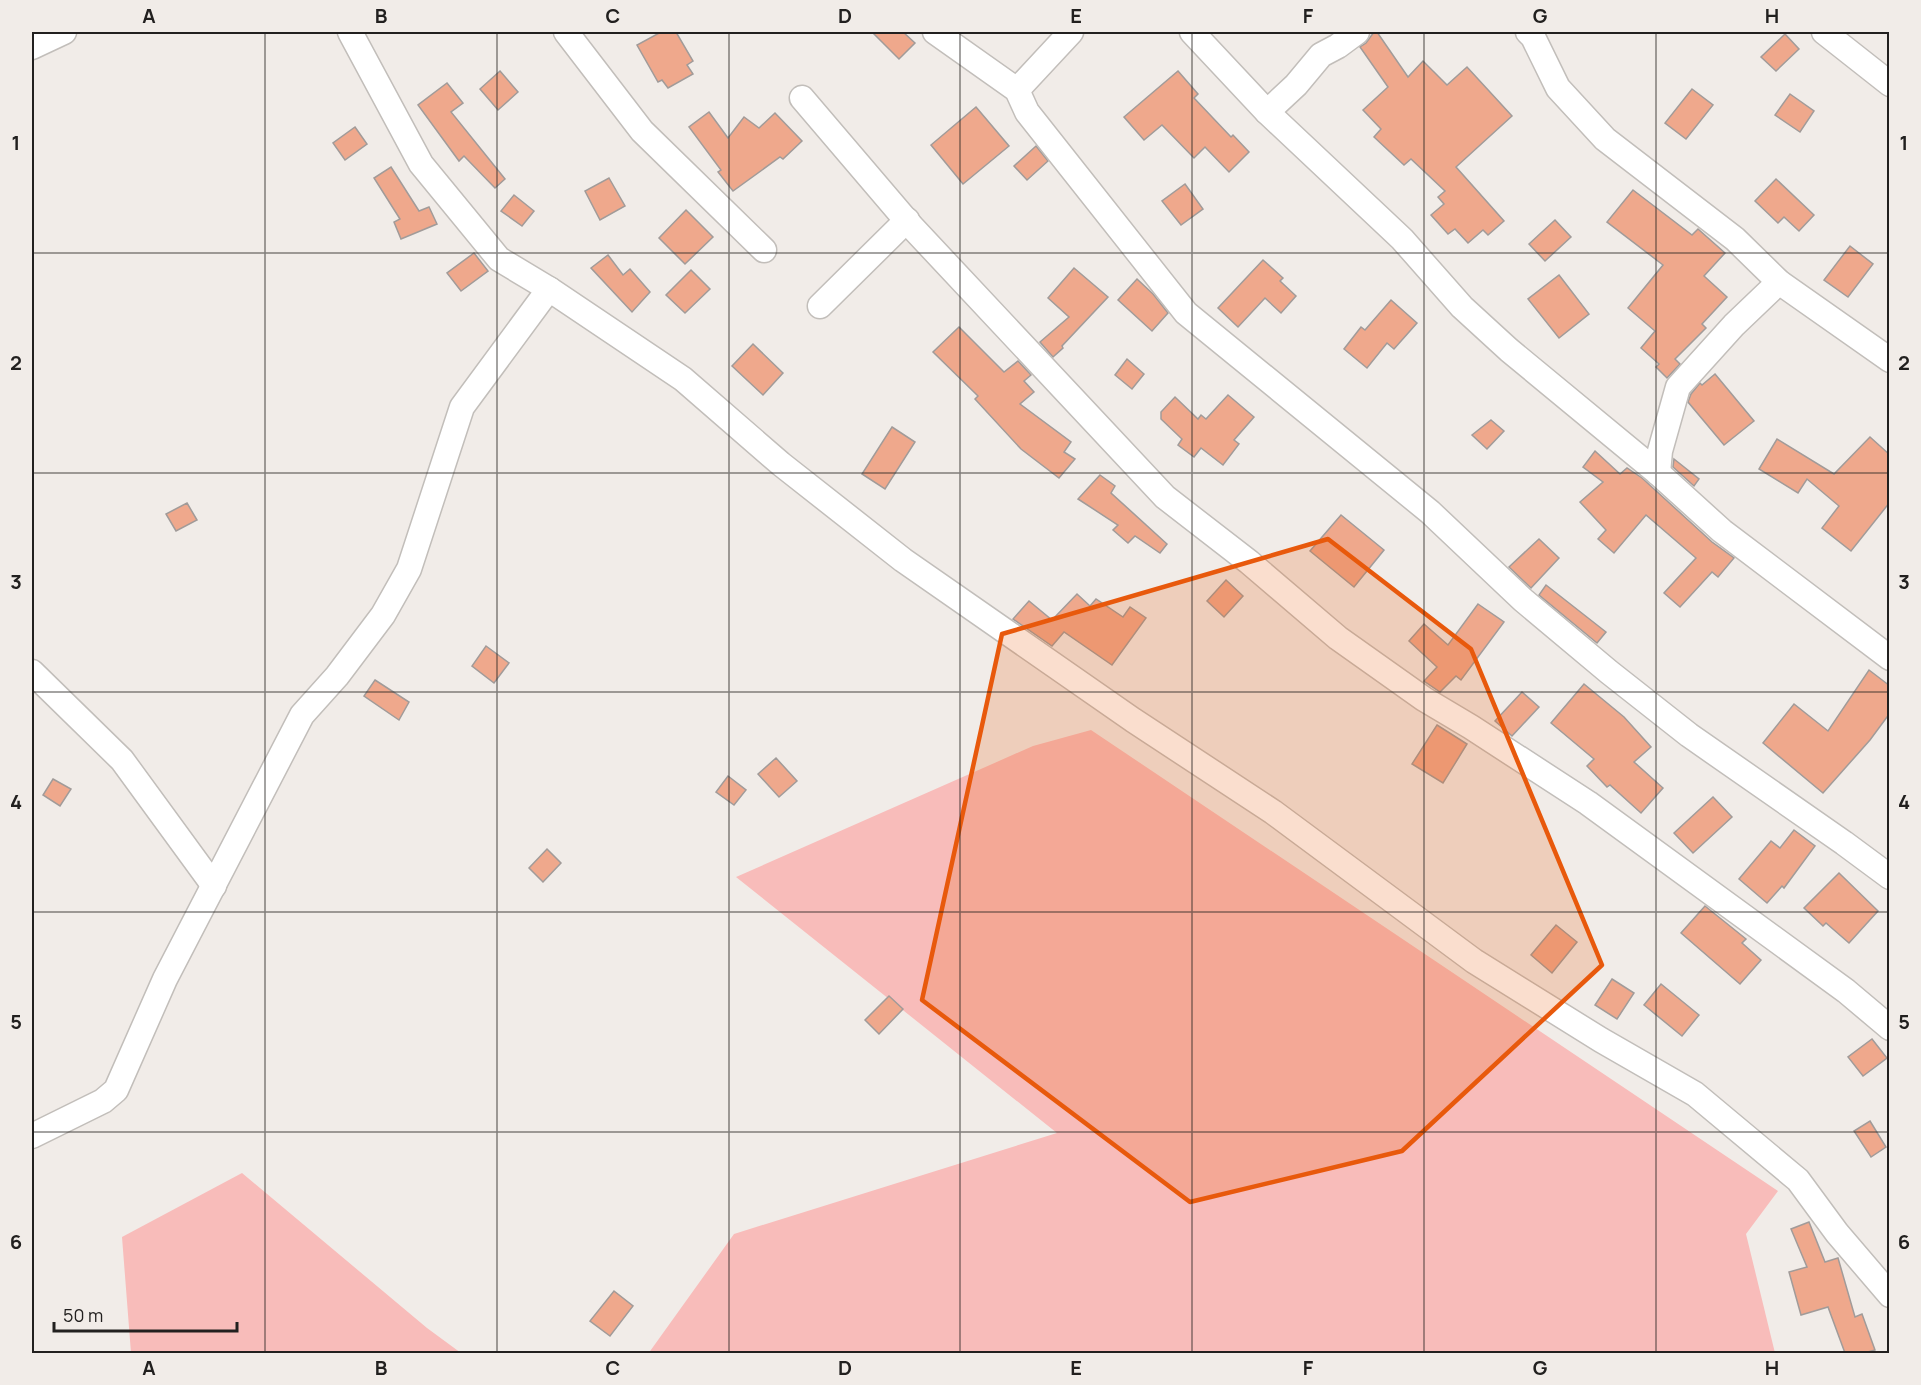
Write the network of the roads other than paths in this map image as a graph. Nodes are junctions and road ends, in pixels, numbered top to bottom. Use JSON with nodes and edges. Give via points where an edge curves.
{"nodes":[{"id":1,"x":64,"y":32,"type":"edge"},
{"id":2,"x":350,"y":32,"type":"edge"},
{"id":3,"x":566,"y":32,"type":"edge"},
{"id":4,"x":934,"y":32,"type":"edge"},
{"id":5,"x":1071,"y":32,"type":"edge"},
{"id":6,"x":1192,"y":32,"type":"edge"},
{"id":7,"x":1357,"y":32,"type":"edge"},
{"id":8,"x":1528,"y":32,"type":"edge"},
{"id":9,"x":1824,"y":32,"type":"edge"},
{"id":10,"x":32,"y":47,"type":"edge"},
{"id":11,"x":1890,"y":84,"type":"edge"},
{"id":12,"x":1017,"y":90,"type":"junction"},
{"id":13,"x":802,"y":98,"type":"dead end"},
{"id":14,"x":1267,"y":112,"type":"junction"},
{"id":15,"x":907,"y":220,"type":"junction"},
{"id":16,"x":764,"y":250,"type":"dead end"},
{"id":17,"x":1779,"y":282,"type":"junction"},
{"id":18,"x":549,"y":289,"type":"junction"},
{"id":19,"x":820,"y":306,"type":"dead end"},
{"id":20,"x":1890,"y":360,"type":"edge"},
{"id":21,"x":1658,"y":473,"type":"junction"},
{"id":22,"x":1890,"y":658,"type":"edge"},
{"id":23,"x":32,"y":672,"type":"edge"},
{"id":24,"x":1890,"y":877,"type":"edge"},
{"id":25,"x":213,"y":886,"type":"junction"},
{"id":26,"x":1890,"y":1028,"type":"edge"},
{"id":27,"x":32,"y":1136,"type":"edge"},
{"id":28,"x":1890,"y":1295,"type":"edge"}],
"edges":[{"from":1,"to":10,"type":"street"},
{"from":2,"to":18,"type":"street","via":[[421,164],[499,259]]},
{"from":3,"to":16,"type":"street","via":[[642,130]]},
{"from":4,"to":12,"type":"street"},
{"from":5,"to":12,"type":"street"},
{"from":6,"to":14,"type":"street"},
{"from":7,"to":14,"type":"street","via":[[1321,55]]},
{"from":8,"to":17,"type":"street","via":[[1558,88],[1605,140],[1735,239]]},
{"from":9,"to":11,"type":"street"},
{"from":12,"to":24,"type":"street","via":[[1027,111],[1186,313],[1430,512],[1523,600],[1609,672],[1689,735]]},
{"from":13,"to":15,"type":"street"},
{"from":14,"to":21,"type":"street","via":[[1402,240],[1462,307]]},
{"from":15,"to":19,"type":"street"},
{"from":15,"to":26,"type":"street","via":[[1166,497],[1338,638],[1424,699],[1588,803],[1846,991]]},
{"from":17,"to":20,"type":"street"},
{"from":17,"to":21,"type":"street","via":[[1678,387],[1660,451]]},
{"from":18,"to":25,"type":"street","via":[[462,407],[409,569],[383,615],[302,715]]},
{"from":18,"to":28,"type":"street","via":[[683,379],[781,464],[903,560],[1273,812],[1474,961],[1695,1094],[1798,1180]]},
{"from":21,"to":22,"type":"street","via":[[1722,531]]},
{"from":23,"to":25,"type":"street","via":[[122,759]]},
{"from":25,"to":27,"type":"street","via":[[165,979],[116,1090],[103,1101]]}]}
